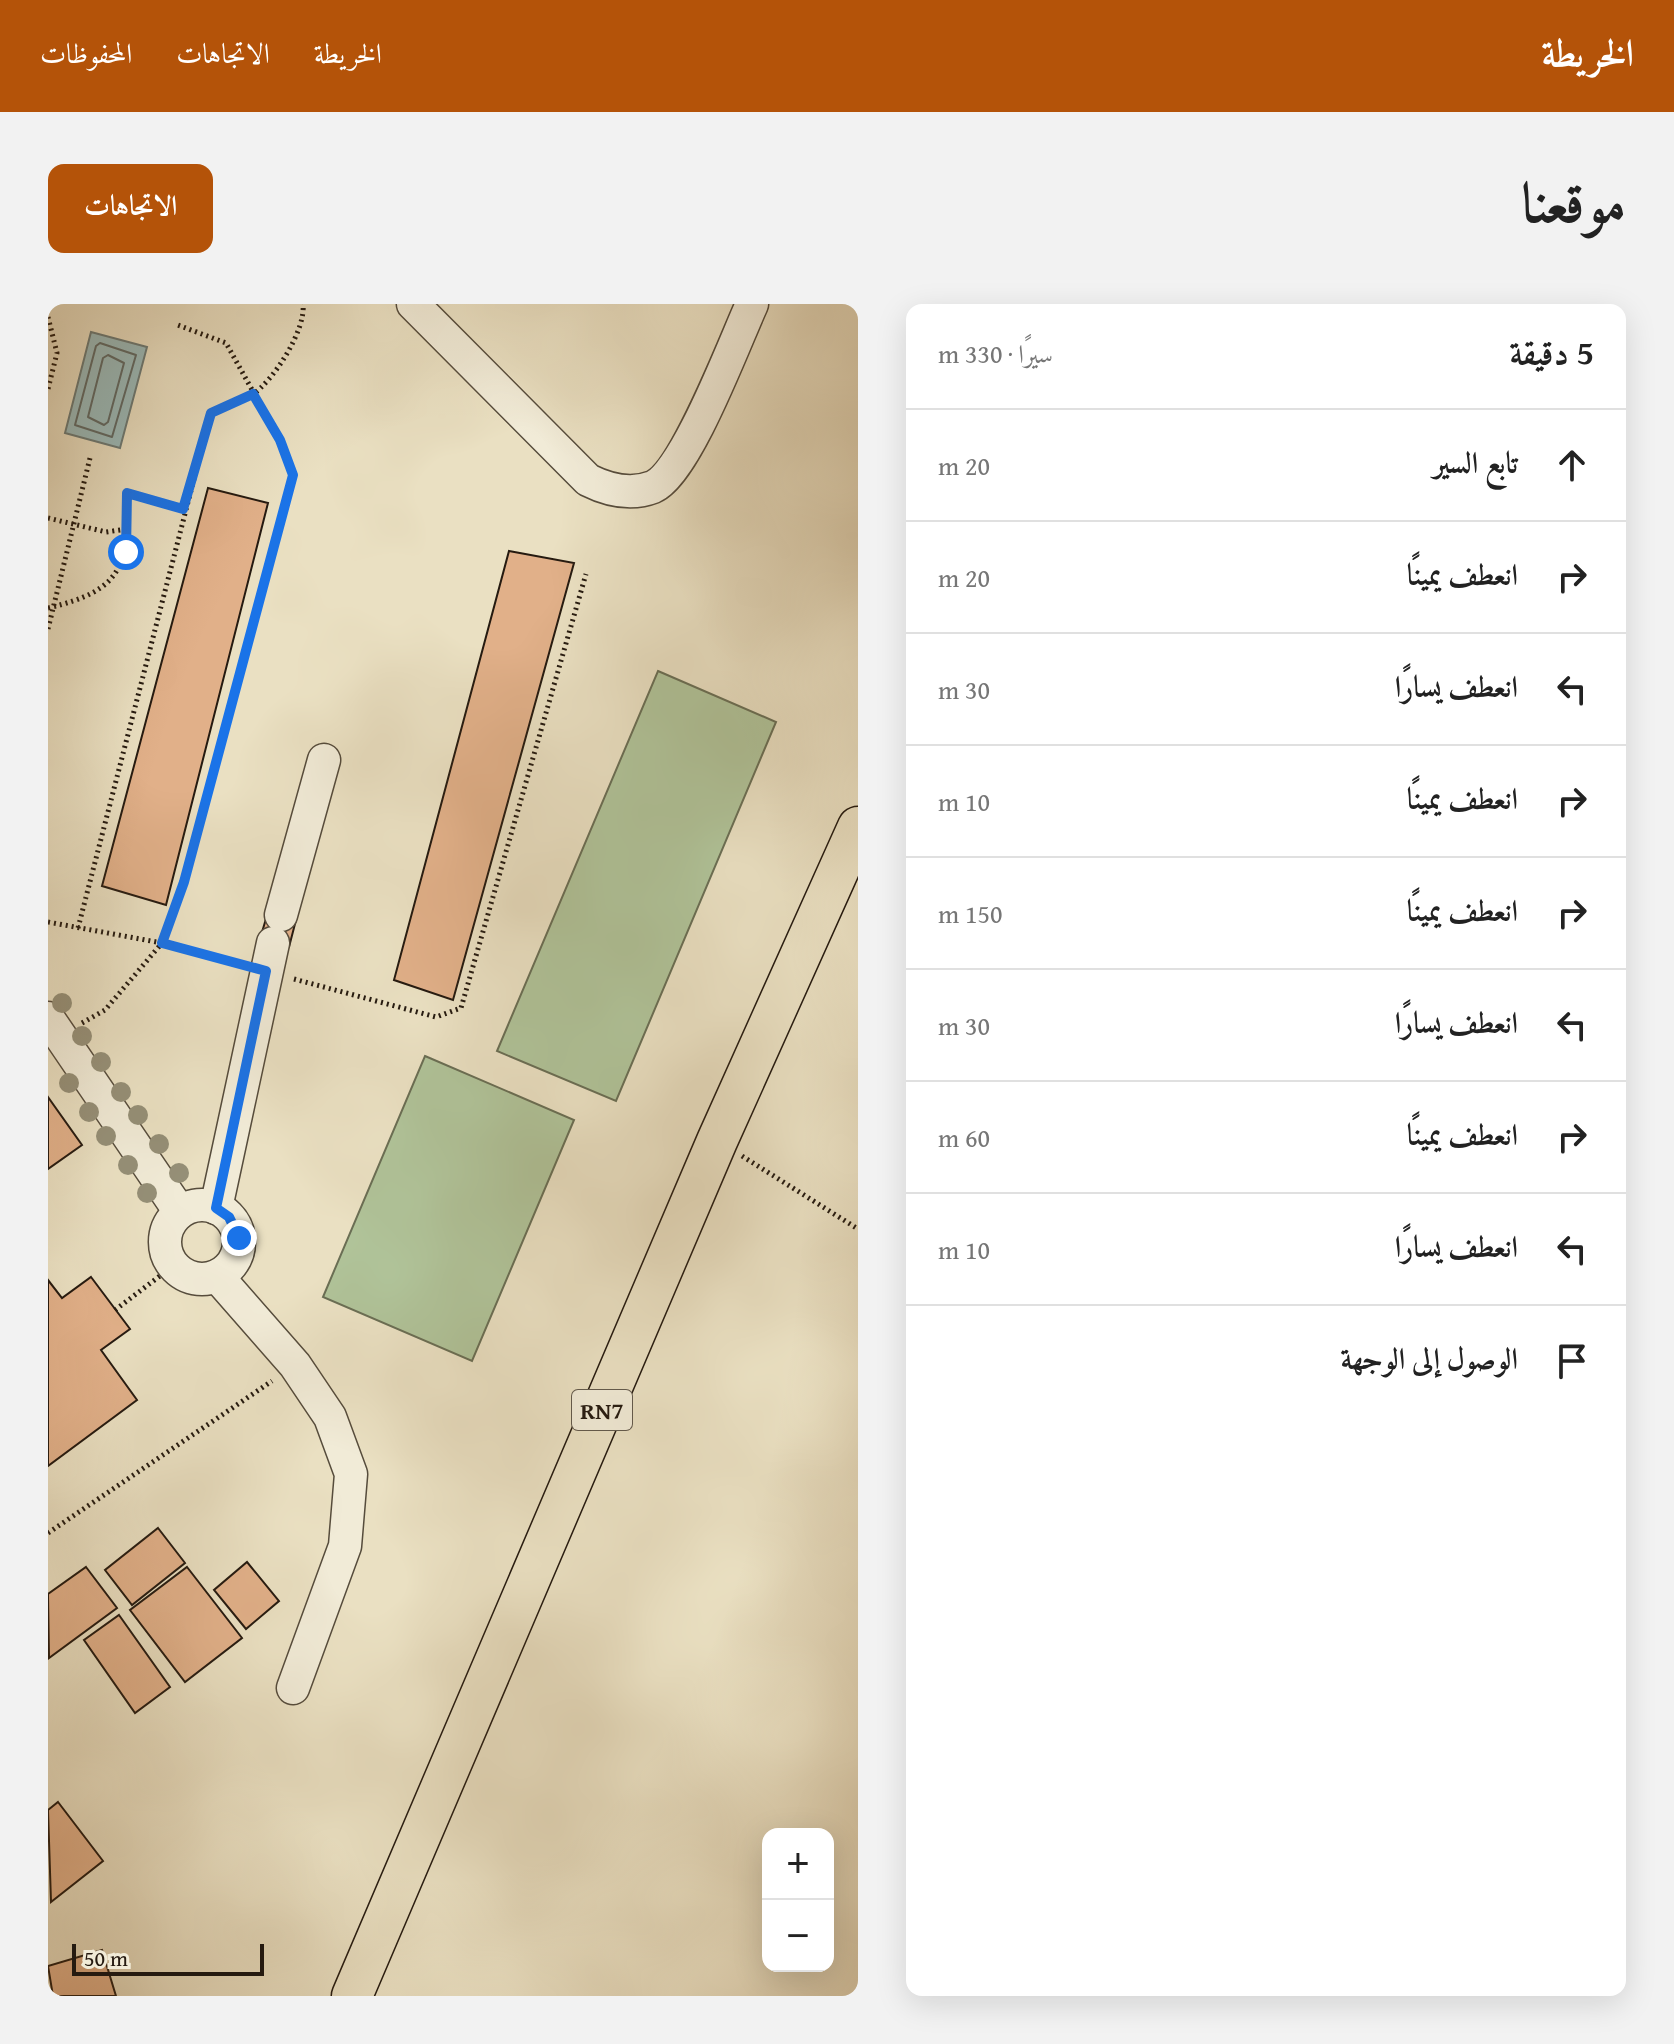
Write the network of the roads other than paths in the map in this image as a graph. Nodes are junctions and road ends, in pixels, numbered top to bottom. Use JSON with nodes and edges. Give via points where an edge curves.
{"nodes":[{"id":1,"x":413,"y":304,"type":"edge"},
{"id":2,"x":752,"y":304,"type":"edge"},
{"id":3,"x":324,"y":760,"type":"dead end"},
{"id":4,"x":858,"y":827,"type":"edge"},
{"id":5,"x":54,"y":1027,"type":"edge"},
{"id":6,"x":216,"y":1208,"type":"junction"},
{"id":7,"x":180,"y":1212,"type":"junction"},
{"id":8,"x":217,"y":1276,"type":"junction"},
{"id":9,"x":293,"y":1688,"type":"dead end"},
{"id":10,"x":352,"y":1996,"type":"edge"}],
"edges":[{"from":1,"to":2,"type":"street","via":[[588,480],[609,490],[633,492],[655,486],[676,465]]},
{"from":3,"to":6,"type":"street","via":[[273,943]]},
{"from":4,"to":10,"type":"main road","number":"RN7","via":[[717,1141]]},
{"from":5,"to":7,"type":"street"},
{"from":6,"to":7,"type":"street","via":[[194,1206]]},
{"from":6,"to":8,"type":"street","via":[[229,1217],[239,1238],[234,1261]]},
{"from":7,"to":8,"type":"street","via":[[165,1238],[173,1266],[194,1279]]},
{"from":8,"to":9,"type":"street","via":[[295,1365],[330,1417],[351,1474],[345,1546]]}]}
